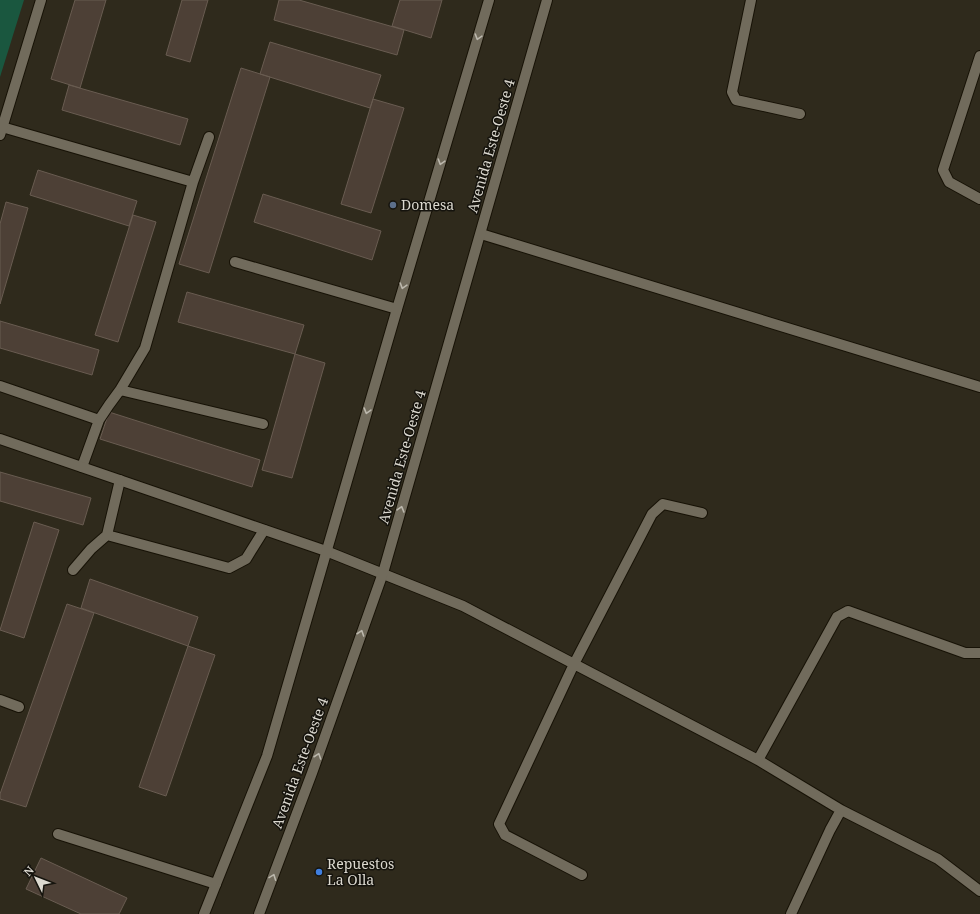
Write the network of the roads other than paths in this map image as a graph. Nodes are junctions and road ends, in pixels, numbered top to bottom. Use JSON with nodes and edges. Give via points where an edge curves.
{"nodes":[{"id":1,"x":41,"y":0,"type":"edge"},
{"id":2,"x":489,"y":0,"type":"edge"},
{"id":3,"x":547,"y":0,"type":"edge"},
{"id":4,"x":751,"y":0,"type":"edge"},
{"id":5,"x":980,"y":56,"type":"edge"},
{"id":6,"x":800,"y":114,"type":"dead end"},
{"id":7,"x":1,"y":131,"type":"edge"},
{"id":8,"x":209,"y":137,"type":"dead end"},
{"id":9,"x":193,"y":182,"type":"junction"},
{"id":10,"x":980,"y":199,"type":"edge"},
{"id":11,"x":481,"y":234,"type":"junction"},
{"id":12,"x":235,"y":262,"type":"dead end"},
{"id":13,"x":396,"y":309,"type":"junction"},
{"id":14,"x":0,"y":386,"type":"edge"},
{"id":15,"x":980,"y":387,"type":"edge"},
{"id":16,"x":120,"y":390,"type":"junction"},
{"id":17,"x":99,"y":420,"type":"junction"},
{"id":18,"x":264,"y":424,"type":"dead end"},
{"id":19,"x":0,"y":439,"type":"edge"},
{"id":20,"x":82,"y":467,"type":"junction"},
{"id":21,"x":120,"y":480,"type":"junction"},
{"id":22,"x":702,"y":513,"type":"dead end"},
{"id":23,"x":264,"y":530,"type":"junction"},
{"id":24,"x":107,"y":535,"type":"junction"},
{"id":25,"x":326,"y":551,"type":"junction"},
{"id":26,"x":73,"y":570,"type":"dead end"},
{"id":27,"x":383,"y":573,"type":"junction"},
{"id":28,"x":980,"y":653,"type":"edge"},
{"id":29,"x":574,"y":664,"type":"junction"},
{"id":30,"x":0,"y":700,"type":"edge"},
{"id":31,"x":19,"y":706,"type":"dead end"},
{"id":32,"x":758,"y":760,"type":"junction"},
{"id":33,"x":841,"y":810,"type":"junction"},
{"id":34,"x":58,"y":834,"type":"dead end"},
{"id":35,"x":582,"y":875,"type":"dead end"},
{"id":36,"x":216,"y":884,"type":"junction"},
{"id":37,"x":980,"y":891,"type":"edge"},
{"id":38,"x":204,"y":914,"type":"edge"},
{"id":39,"x":259,"y":914,"type":"edge"},
{"id":40,"x":791,"y":914,"type":"edge"}],
"edges":[{"from":1,"to":7,"type":"street"},
{"from":2,"to":13,"type":"street","one_way":true},
{"from":3,"to":11,"type":"street","name":"Avenida Este-Oeste 4"},
{"from":4,"to":6,"type":"street","via":[[733,96],[736,100]]},
{"from":5,"to":10,"type":"street","via":[[943,170],[949,182]]},
{"from":7,"to":9,"type":"street"},
{"from":8,"to":9,"type":"street"},
{"from":9,"to":16,"type":"street","via":[[145,348]]},
{"from":11,"to":15,"type":"street"},
{"from":27,"to":11,"type":"street","name":"Avenida Este-Oeste 4","one_way":true},
{"from":12,"to":13,"type":"street"},
{"from":13,"to":25,"type":"street","one_way":true},
{"from":14,"to":17,"type":"street"},
{"from":16,"to":17,"type":"street"},
{"from":16,"to":18,"type":"street"},
{"from":17,"to":20,"type":"street"},
{"from":19,"to":20,"type":"street"},
{"from":20,"to":21,"type":"street"},
{"from":21,"to":23,"type":"street"},
{"from":21,"to":24,"type":"street"},
{"from":22,"to":29,"type":"street","via":[[663,504],[652,514]]},
{"from":23,"to":24,"type":"street","via":[[246,559],[229,568]]},
{"from":23,"to":25,"type":"street"},
{"from":24,"to":26,"type":"street"},
{"from":25,"to":27,"type":"street"},
{"from":25,"to":36,"type":"street","via":[[267,756]]},
{"from":27,"to":29,"type":"street","via":[[463,606]]},
{"from":39,"to":27,"type":"street","name":"Avenida Este-Oeste 4","one_way":true},
{"from":28,"to":32,"type":"street","via":[[964,653],[848,610],[837,617]]},
{"from":29,"to":32,"type":"street"},
{"from":29,"to":35,"type":"street","via":[[499,824],[505,835]]},
{"from":30,"to":31,"type":"street"},
{"from":32,"to":33,"type":"street"},
{"from":33,"to":37,"type":"street","via":[[938,859]]},
{"from":33,"to":40,"type":"street"},
{"from":34,"to":36,"type":"street"},
{"from":36,"to":38,"type":"street"}]}
